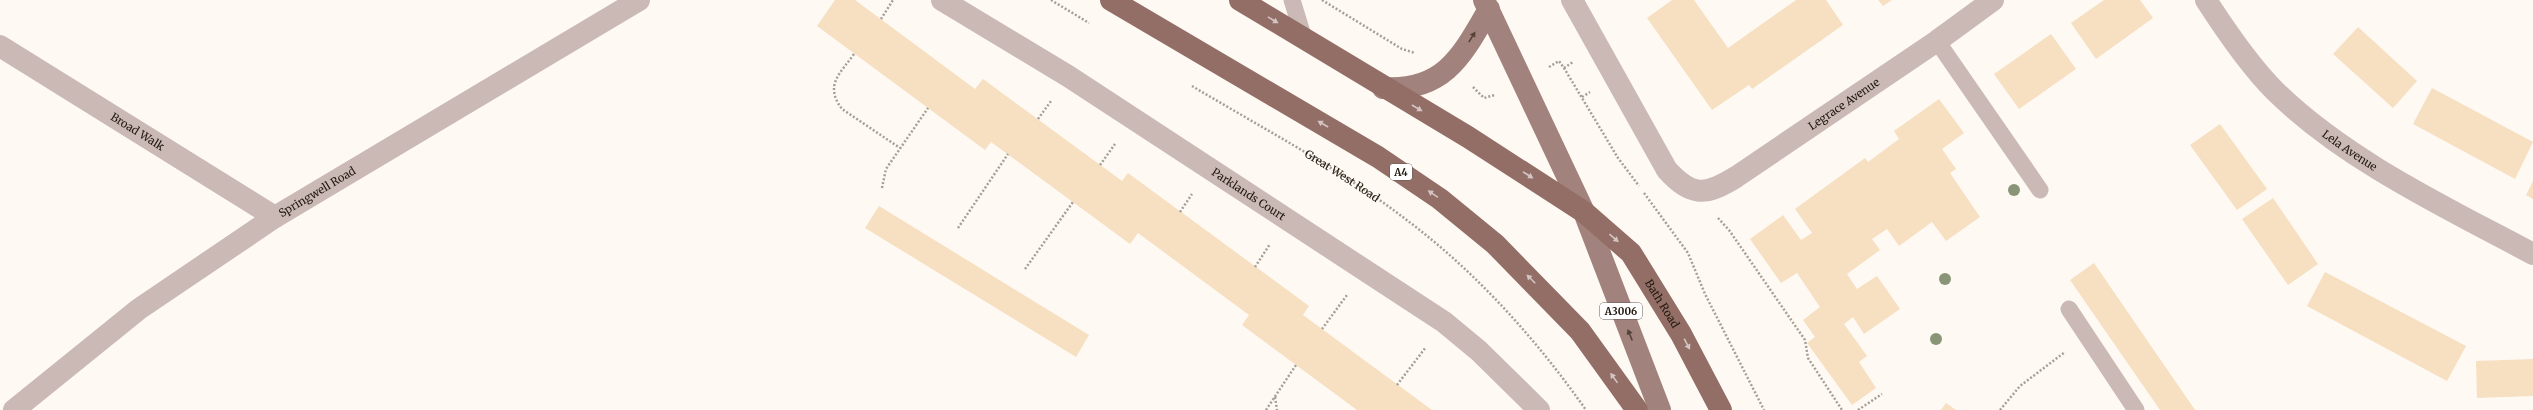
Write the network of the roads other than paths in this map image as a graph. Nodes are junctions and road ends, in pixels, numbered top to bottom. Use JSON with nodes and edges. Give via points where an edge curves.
{"nodes":[{"id":1,"x":639,"y":0,"type":"edge"},
{"id":2,"x":942,"y":0,"type":"edge"},
{"id":3,"x":1111,"y":0,"type":"edge"},
{"id":4,"x":1240,"y":0,"type":"edge"},
{"id":5,"x":1292,"y":0,"type":"edge"},
{"id":6,"x":1572,"y":0,"type":"edge"},
{"id":7,"x":1993,"y":0,"type":"edge"},
{"id":8,"x":2206,"y":0,"type":"edge"},
{"id":9,"x":1486,"y":5,"type":"edge"},
{"id":10,"x":1304,"y":39,"type":"junction"},
{"id":11,"x":1937,"y":41,"type":"junction"},
{"id":12,"x":0,"y":46,"type":"edge"},
{"id":13,"x":1383,"y":88,"type":"junction"},
{"id":14,"x":2040,"y":190,"type":"dead end"},
{"id":15,"x":1584,"y":212,"type":"junction"},
{"id":16,"x":275,"y":217,"type":"junction"},
{"id":17,"x":2533,"y":254,"type":"edge"},
{"id":18,"x":2069,"y":309,"type":"dead end"},
{"id":19,"x":14,"y":410,"type":"edge"},
{"id":20,"x":1539,"y":410,"type":"edge"},
{"id":21,"x":1637,"y":410,"type":"edge"},
{"id":22,"x":1660,"y":410,"type":"edge"},
{"id":23,"x":1721,"y":410,"type":"edge"},
{"id":24,"x":2136,"y":410,"type":"edge"}],
"edges":[{"from":1,"to":16,"type":"street","name":"Springwell Road"},
{"from":2,"to":20,"type":"street","name":"Parklands Court","via":[[1068,76],[1444,322],[1480,351]]},
{"from":21,"to":3,"type":"highway","number":"A4","one_way":true,"via":[[1575,325],[1495,244],[1440,199],[1378,157]]},
{"from":4,"to":10,"type":"highway","one_way":true},
{"from":5,"to":10,"type":"lane"},
{"from":6,"to":11,"type":"street","name":"Legrace Avenue","via":[[1667,170],[1687,189],[1702,191],[1722,185]]},
{"from":7,"to":11,"type":"street","name":"Legrace Avenue"},
{"from":8,"to":17,"type":"street","name":"Lela Avenue","via":[[2255,68],[2294,109],[2363,159],[2422,195]]},
{"from":13,"to":9,"type":"main road","one_way":true,"via":[[1424,85],[1441,75],[1470,41]]},
{"from":9,"to":15,"type":"main road","name":"Bath Road","number":"A3006"},
{"from":10,"to":13,"type":"highway"},
{"from":11,"to":14,"type":"lane"},
{"from":12,"to":16,"type":"street","name":"Broad Walk"},
{"from":13,"to":15,"type":"highway","one_way":true,"via":[[1468,137]]},
{"from":22,"to":15,"type":"main road","name":"Bath Road","number":"A3006","one_way":true},
{"from":15,"to":23,"type":"highway","name":"Bath Road","one_way":true,"via":[[1631,253],[1681,334]]},
{"from":16,"to":19,"type":"street","name":"Springwell Road","via":[[139,309]]},
{"from":18,"to":24,"type":"lane"}]}
